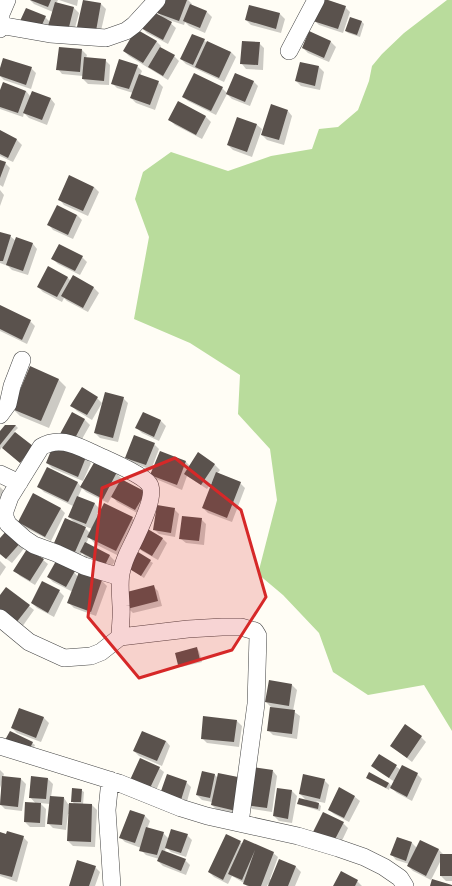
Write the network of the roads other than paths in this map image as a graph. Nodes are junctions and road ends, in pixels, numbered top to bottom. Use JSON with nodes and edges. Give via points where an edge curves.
{"nodes":[{"id":1,"x":7,"y":0,"type":"edge"},
{"id":2,"x":157,"y":0,"type":"edge"},
{"id":3,"x":316,"y":0,"type":"edge"},
{"id":4,"x":0,"y":27,"type":"edge"},
{"id":5,"x":289,"y":51,"type":"dead end"},
{"id":6,"x":22,"y":360,"type":"dead end"},
{"id":7,"x":0,"y":415,"type":"edge"},
{"id":8,"x":0,"y":474,"type":"edge"},
{"id":9,"x":19,"y":483,"type":"junction"},
{"id":10,"x":120,"y":576,"type":"junction"},
{"id":11,"x":0,"y":618,"type":"edge"},
{"id":12,"x":120,"y":636,"type":"junction"},
{"id":13,"x":0,"y":746,"type":"edge"},
{"id":14,"x":110,"y":780,"type":"junction"},
{"id":15,"x":240,"y":823,"type":"junction"},
{"id":16,"x":112,"y":886,"type":"edge"},
{"id":17,"x":405,"y":886,"type":"edge"}],
"edges":[{"from":1,"to":4,"type":"street","via":[[1,14]]},
{"from":2,"to":4,"type":"street","via":[[126,31],[106,38]]},
{"from":3,"to":5,"type":"street"},
{"from":6,"to":7,"type":"street","via":[[8,404]]},
{"from":8,"to":9,"type":"street"},
{"from":9,"to":10,"type":"street","via":[[10,497],[5,512],[8,524],[34,545],[84,566]]},
{"from":9,"to":10,"type":"street","via":[[41,447],[55,441],[82,448],[144,479],[151,488],[148,508]]},
{"from":10,"to":12,"type":"street"},
{"from":11,"to":12,"type":"street","via":[[29,642],[64,658],[91,656],[101,652]]},
{"from":12,"to":15,"type":"street","via":[[222,627],[241,627],[255,631],[258,636],[256,704]]},
{"from":13,"to":14,"type":"street"},
{"from":14,"to":15,"type":"street","via":[[188,810]]},
{"from":14,"to":16,"type":"street","via":[[107,810]]},
{"from":15,"to":17,"type":"street","via":[[298,836],[364,857],[400,878]]}]}
